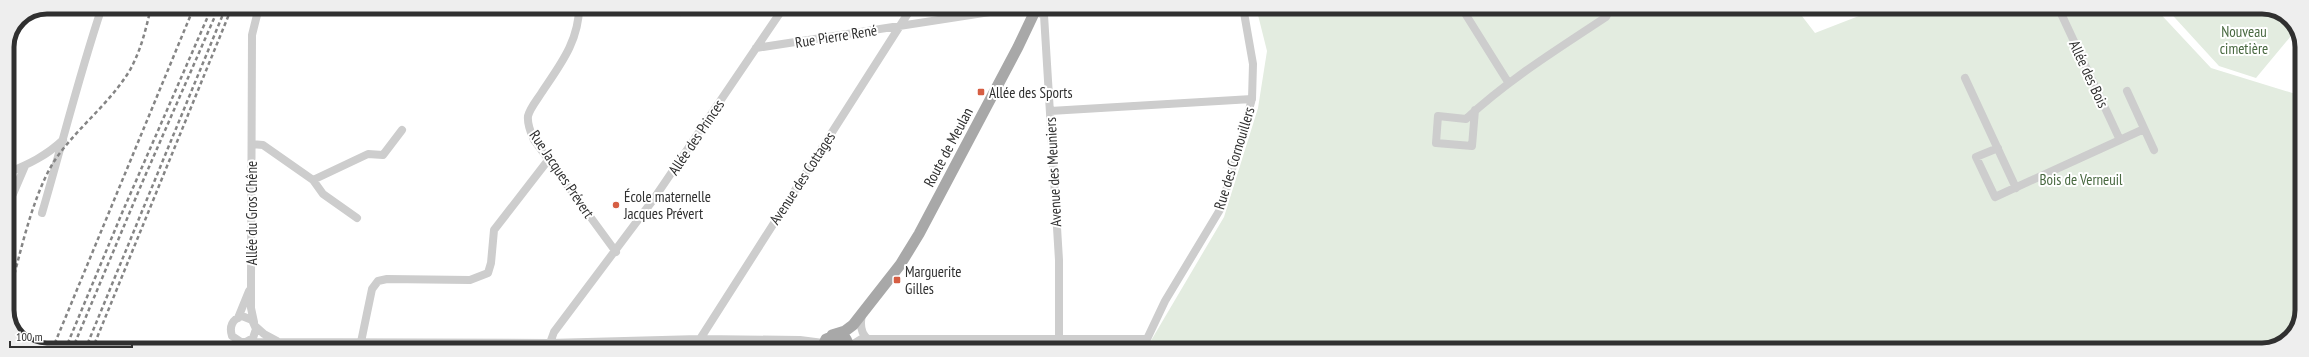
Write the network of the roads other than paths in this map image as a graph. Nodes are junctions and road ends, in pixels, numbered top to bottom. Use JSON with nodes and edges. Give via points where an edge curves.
{"nodes":[{"id":1,"x":100,"y":14,"type":"edge"},
{"id":2,"x":257,"y":14,"type":"edge"},
{"id":3,"x":578,"y":14,"type":"edge"},
{"id":4,"x":779,"y":14,"type":"edge"},
{"id":5,"x":908,"y":14,"type":"edge"},
{"id":6,"x":978,"y":14,"type":"edge"},
{"id":7,"x":1030,"y":14,"type":"edge"},
{"id":8,"x":1042,"y":14,"type":"edge"},
{"id":9,"x":1244,"y":14,"type":"edge"},
{"id":10,"x":1465,"y":14,"type":"edge"},
{"id":11,"x":1607,"y":14,"type":"edge"},
{"id":12,"x":2061,"y":14,"type":"edge"},
{"id":13,"x":900,"y":26,"type":"junction"},
{"id":14,"x":756,"y":48,"type":"junction"},
{"id":15,"x":1965,"y":78,"type":"dead end"},
{"id":16,"x":1508,"y":82,"type":"junction"},
{"id":17,"x":2126,"y":91,"type":"dead end"},
{"id":18,"x":1252,"y":99,"type":"junction"},
{"id":19,"x":1475,"y":110,"type":"junction"},
{"id":20,"x":1050,"y":111,"type":"junction"},
{"id":21,"x":2144,"y":129,"type":"junction"},
{"id":22,"x":402,"y":130,"type":"dead end"},
{"id":23,"x":64,"y":139,"type":"junction"},
{"id":24,"x":2120,"y":140,"type":"junction"},
{"id":25,"x":252,"y":144,"type":"junction"},
{"id":26,"x":1998,"y":148,"type":"junction"},
{"id":27,"x":2154,"y":150,"type":"dead end"},
{"id":28,"x":549,"y":160,"type":"junction"},
{"id":29,"x":24,"y":166,"type":"junction"},
{"id":30,"x":14,"y":170,"type":"edge"},
{"id":31,"x":313,"y":180,"type":"junction"},
{"id":32,"x":2016,"y":188,"type":"junction"},
{"id":33,"x":14,"y":191,"type":"edge"},
{"id":34,"x":42,"y":214,"type":"dead end"},
{"id":35,"x":356,"y":218,"type":"dead end"},
{"id":36,"x":616,"y":252,"type":"junction"},
{"id":37,"x":251,"y":281,"type":"junction"},
{"id":38,"x":862,"y":315,"type":"junction"},
{"id":39,"x":238,"y":318,"type":"junction"},
{"id":40,"x":255,"y":324,"type":"junction"},
{"id":41,"x":853,"y":325,"type":"junction"},
{"id":42,"x":832,"y":335,"type":"junction"},
{"id":43,"x":699,"y":339,"type":"junction"},
{"id":44,"x":868,"y":339,"type":"junction"},
{"id":45,"x":922,"y":339,"type":"junction"},
{"id":46,"x":1059,"y":339,"type":"junction"},
{"id":47,"x":246,"y":342,"type":"junction"},
{"id":48,"x":280,"y":342,"type":"junction"},
{"id":49,"x":361,"y":342,"type":"junction"},
{"id":50,"x":550,"y":343,"type":"junction"},
{"id":51,"x":697,"y":343,"type":"edge"},
{"id":52,"x":811,"y":343,"type":"edge"},
{"id":53,"x":825,"y":343,"type":"edge"},
{"id":54,"x":847,"y":343,"type":"edge"},
{"id":55,"x":850,"y":343,"type":"edge"},
{"id":56,"x":854,"y":343,"type":"edge"},
{"id":57,"x":922,"y":343,"type":"edge"}],
"edges":[{"from":1,"to":23,"type":"street","via":[[77,82]]},
{"from":2,"to":25,"type":"street","name":"Allée du Gros Chêne","via":[[252,35]]},
{"from":3,"to":28,"type":"street","name":"Rue Jacques Prévert","via":[[575,37],[567,55],[528,117],[534,140]]},
{"from":4,"to":14,"type":"street","name":"Allée des Princes"},
{"from":5,"to":13,"type":"street","name":"Avenue des Cottages"},
{"from":6,"to":13,"type":"street","name":"Rue Pierre René"},
{"from":7,"to":38,"type":"main road","name":"Route de Meulan","via":[[914,230]]},
{"from":8,"to":20,"type":"street","name":"Avenue des Meuniers"},
{"from":9,"to":18,"type":"street","name":"Rue des Cornouillers","via":[[1253,64]]},
{"from":10,"to":16,"type":"street"},
{"from":11,"to":16,"type":"street"},
{"from":12,"to":24,"type":"street","name":"Allée des Bois"},
{"from":13,"to":14,"type":"street","name":"Rue Pierre René"},
{"from":13,"to":43,"type":"street","name":"Avenue des Cottages"},
{"from":14,"to":36,"type":"street","name":"Allée des Princes"},
{"from":15,"to":26,"type":"street"},
{"from":16,"to":19,"type":"street"},
{"from":17,"to":21,"type":"street"},
{"from":18,"to":20,"type":"street"},
{"from":18,"to":46,"type":"street","name":"Rue des Cornouillers","via":[[1221,208],[1166,301],[1147,339]]},
{"from":19,"to":19,"type":"street","via":[[1472,146],[1436,143],[1438,116],[1466,119]]},
{"from":20,"to":46,"type":"street","name":"Avenue des Meuniers","via":[[1059,260]]},
{"from":21,"to":24,"type":"street"},
{"from":21,"to":27,"type":"street"},
{"from":22,"to":31,"type":"street","via":[[383,155],[368,154]]},
{"from":23,"to":29,"type":"street","via":[[50,152]]},
{"from":23,"to":34,"type":"street"},
{"from":24,"to":32,"type":"street"},
{"from":25,"to":31,"type":"street","name":"Allée du Gros Chêne","via":[[263,145]]},
{"from":25,"to":37,"type":"street","name":"Allée du Gros Chêne"},
{"from":26,"to":32,"type":"street"},
{"from":26,"to":32,"type":"street","via":[[1976,157],[1995,197]]},
{"from":28,"to":36,"type":"street","name":"Rue Jacques Prévert"},
{"from":28,"to":49,"type":"street","via":[[494,230],[488,273],[470,280],[378,281],[372,289]]},
{"from":29,"to":30,"type":"street"},
{"from":29,"to":33,"type":"street"},
{"from":31,"to":35,"type":"street","name":"Allée du Gros Chêne","via":[[323,194]]},
{"from":36,"to":50,"type":"street","name":"Allée des Princes","via":[[554,332]]},
{"from":37,"to":39,"type":"street","name":"Allée du Gros Chêne"},
{"from":37,"to":40,"type":"street","name":"Allée du Gros Chêne","via":[[251,308]]},
{"from":38,"to":41,"type":"main road","name":"Route de Meulan"},
{"from":38,"to":44,"type":"street","via":[[861,328],[863,335]]},
{"from":39,"to":40,"type":"street","via":[[246,317]]},
{"from":39,"to":47,"type":"street","via":[[232,324],[231,332],[235,339]]},
{"from":40,"to":47,"type":"street","via":[[254,335]]},
{"from":40,"to":48,"type":"street","via":[[270,338]]},
{"from":41,"to":42,"type":"main road","name":"Route de Meulan","via":[[843,332]]},
{"from":41,"to":55,"type":"main road","name":"Route de Meulan"},
{"from":42,"to":53,"type":"main road","name":"Route de Meulan"},
{"from":42,"to":54,"type":"main road","via":[[841,336]]},
{"from":43,"to":50,"type":"street"},
{"from":43,"to":51,"type":"street","name":"Avenue des Cottages"},
{"from":43,"to":52,"type":"street","via":[[800,340]]},
{"from":44,"to":45,"type":"street"},
{"from":44,"to":56,"type":"street"},
{"from":45,"to":46,"type":"street"},
{"from":45,"to":57,"type":"street"},
{"from":47,"to":48,"type":"street"},
{"from":48,"to":49,"type":"street"},
{"from":49,"to":50,"type":"street"}]}
